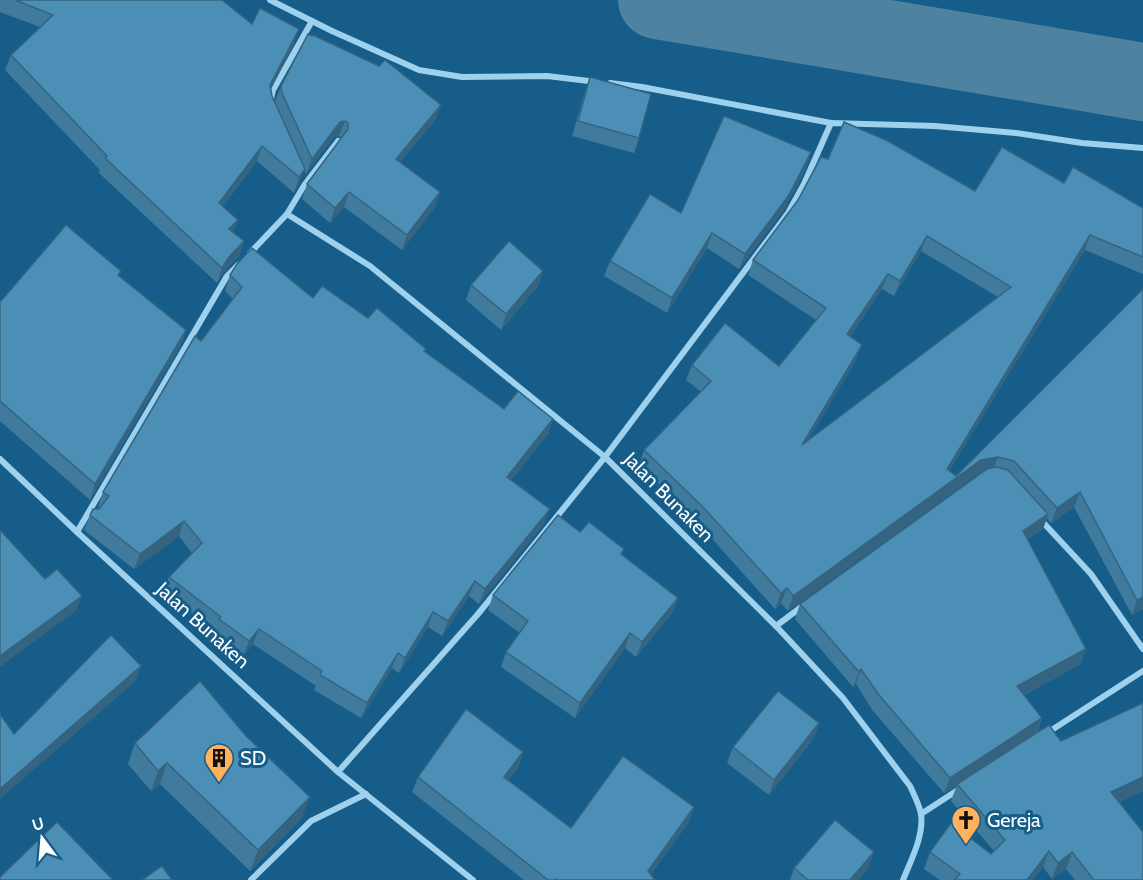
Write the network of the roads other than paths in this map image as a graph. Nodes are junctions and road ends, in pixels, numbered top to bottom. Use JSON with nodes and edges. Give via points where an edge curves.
{"nodes":[{"id":1,"x":270,"y":0,"type":"edge"},
{"id":2,"x":312,"y":21,"type":"junction"},
{"id":3,"x":271,"y":109,"type":"edge"},
{"id":4,"x":831,"y":123,"type":"junction"},
{"id":5,"x":338,"y":141,"type":"edge"},
{"id":6,"x":1143,"y":148,"type":"edge"},
{"id":7,"x":300,"y":173,"type":"edge"},
{"id":8,"x":305,"y":184,"type":"junction"},
{"id":9,"x":287,"y":214,"type":"junction"},
{"id":10,"x":604,"y":457,"type":"junction"},
{"id":11,"x":0,"y":459,"type":"edge"},
{"id":12,"x":1036,"y":514,"type":"edge"},
{"id":13,"x":76,"y":532,"type":"junction"},
{"id":14,"x":814,"y":598,"type":"edge"},
{"id":15,"x":776,"y":626,"type":"junction"},
{"id":16,"x":1143,"y":649,"type":"edge"},
{"id":17,"x":1143,"y":671,"type":"edge"},
{"id":18,"x":1037,"y":740,"type":"edge"},
{"id":19,"x":338,"y":771,"type":"junction"},
{"id":20,"x":969,"y":783,"type":"edge"},
{"id":21,"x":366,"y":794,"type":"junction"},
{"id":22,"x":921,"y":814,"type":"junction"},
{"id":23,"x":250,"y":880,"type":"edge"},
{"id":24,"x":473,"y":880,"type":"edge"},
{"id":25,"x":903,"y":880,"type":"edge"}],
"edges":[{"from":1,"to":2,"type":"street"},
{"from":2,"to":3,"type":"street","via":[[273,90]]},
{"from":2,"to":4,"type":"street","via":[[419,70],[462,77],[547,76],[642,87]]},
{"from":4,"to":6,"type":"street","via":[[935,126]]},
{"from":4,"to":10,"type":"street","via":[[788,213]]},
{"from":5,"to":8,"type":"street"},
{"from":7,"to":8,"type":"street"},
{"from":8,"to":9,"type":"street"},
{"from":9,"to":10,"type":"street","name":"Jalan Bunaken","via":[[370,266]]},
{"from":9,"to":13,"type":"street","via":[[227,276]]},
{"from":10,"to":15,"type":"street","name":"Jalan Bunaken"},
{"from":10,"to":19,"type":"street","via":[[478,614]]},
{"from":11,"to":13,"type":"street","name":"Jalan Bunaken"},
{"from":12,"to":16,"type":"street","via":[[1091,574]]},
{"from":13,"to":19,"type":"street","name":"Jalan Bunaken"},
{"from":14,"to":15,"type":"street"},
{"from":15,"to":22,"type":"street","name":"Jalan Bunaken","via":[[843,698],[910,786]]},
{"from":17,"to":18,"type":"street"},
{"from":19,"to":21,"type":"street","name":"Jalan Bunaken"},
{"from":20,"to":22,"type":"street"},
{"from":21,"to":23,"type":"street","via":[[311,821]]},
{"from":21,"to":24,"type":"street","name":"Jalan Bunaken"},
{"from":22,"to":25,"type":"street","via":[[915,849]]}]}
